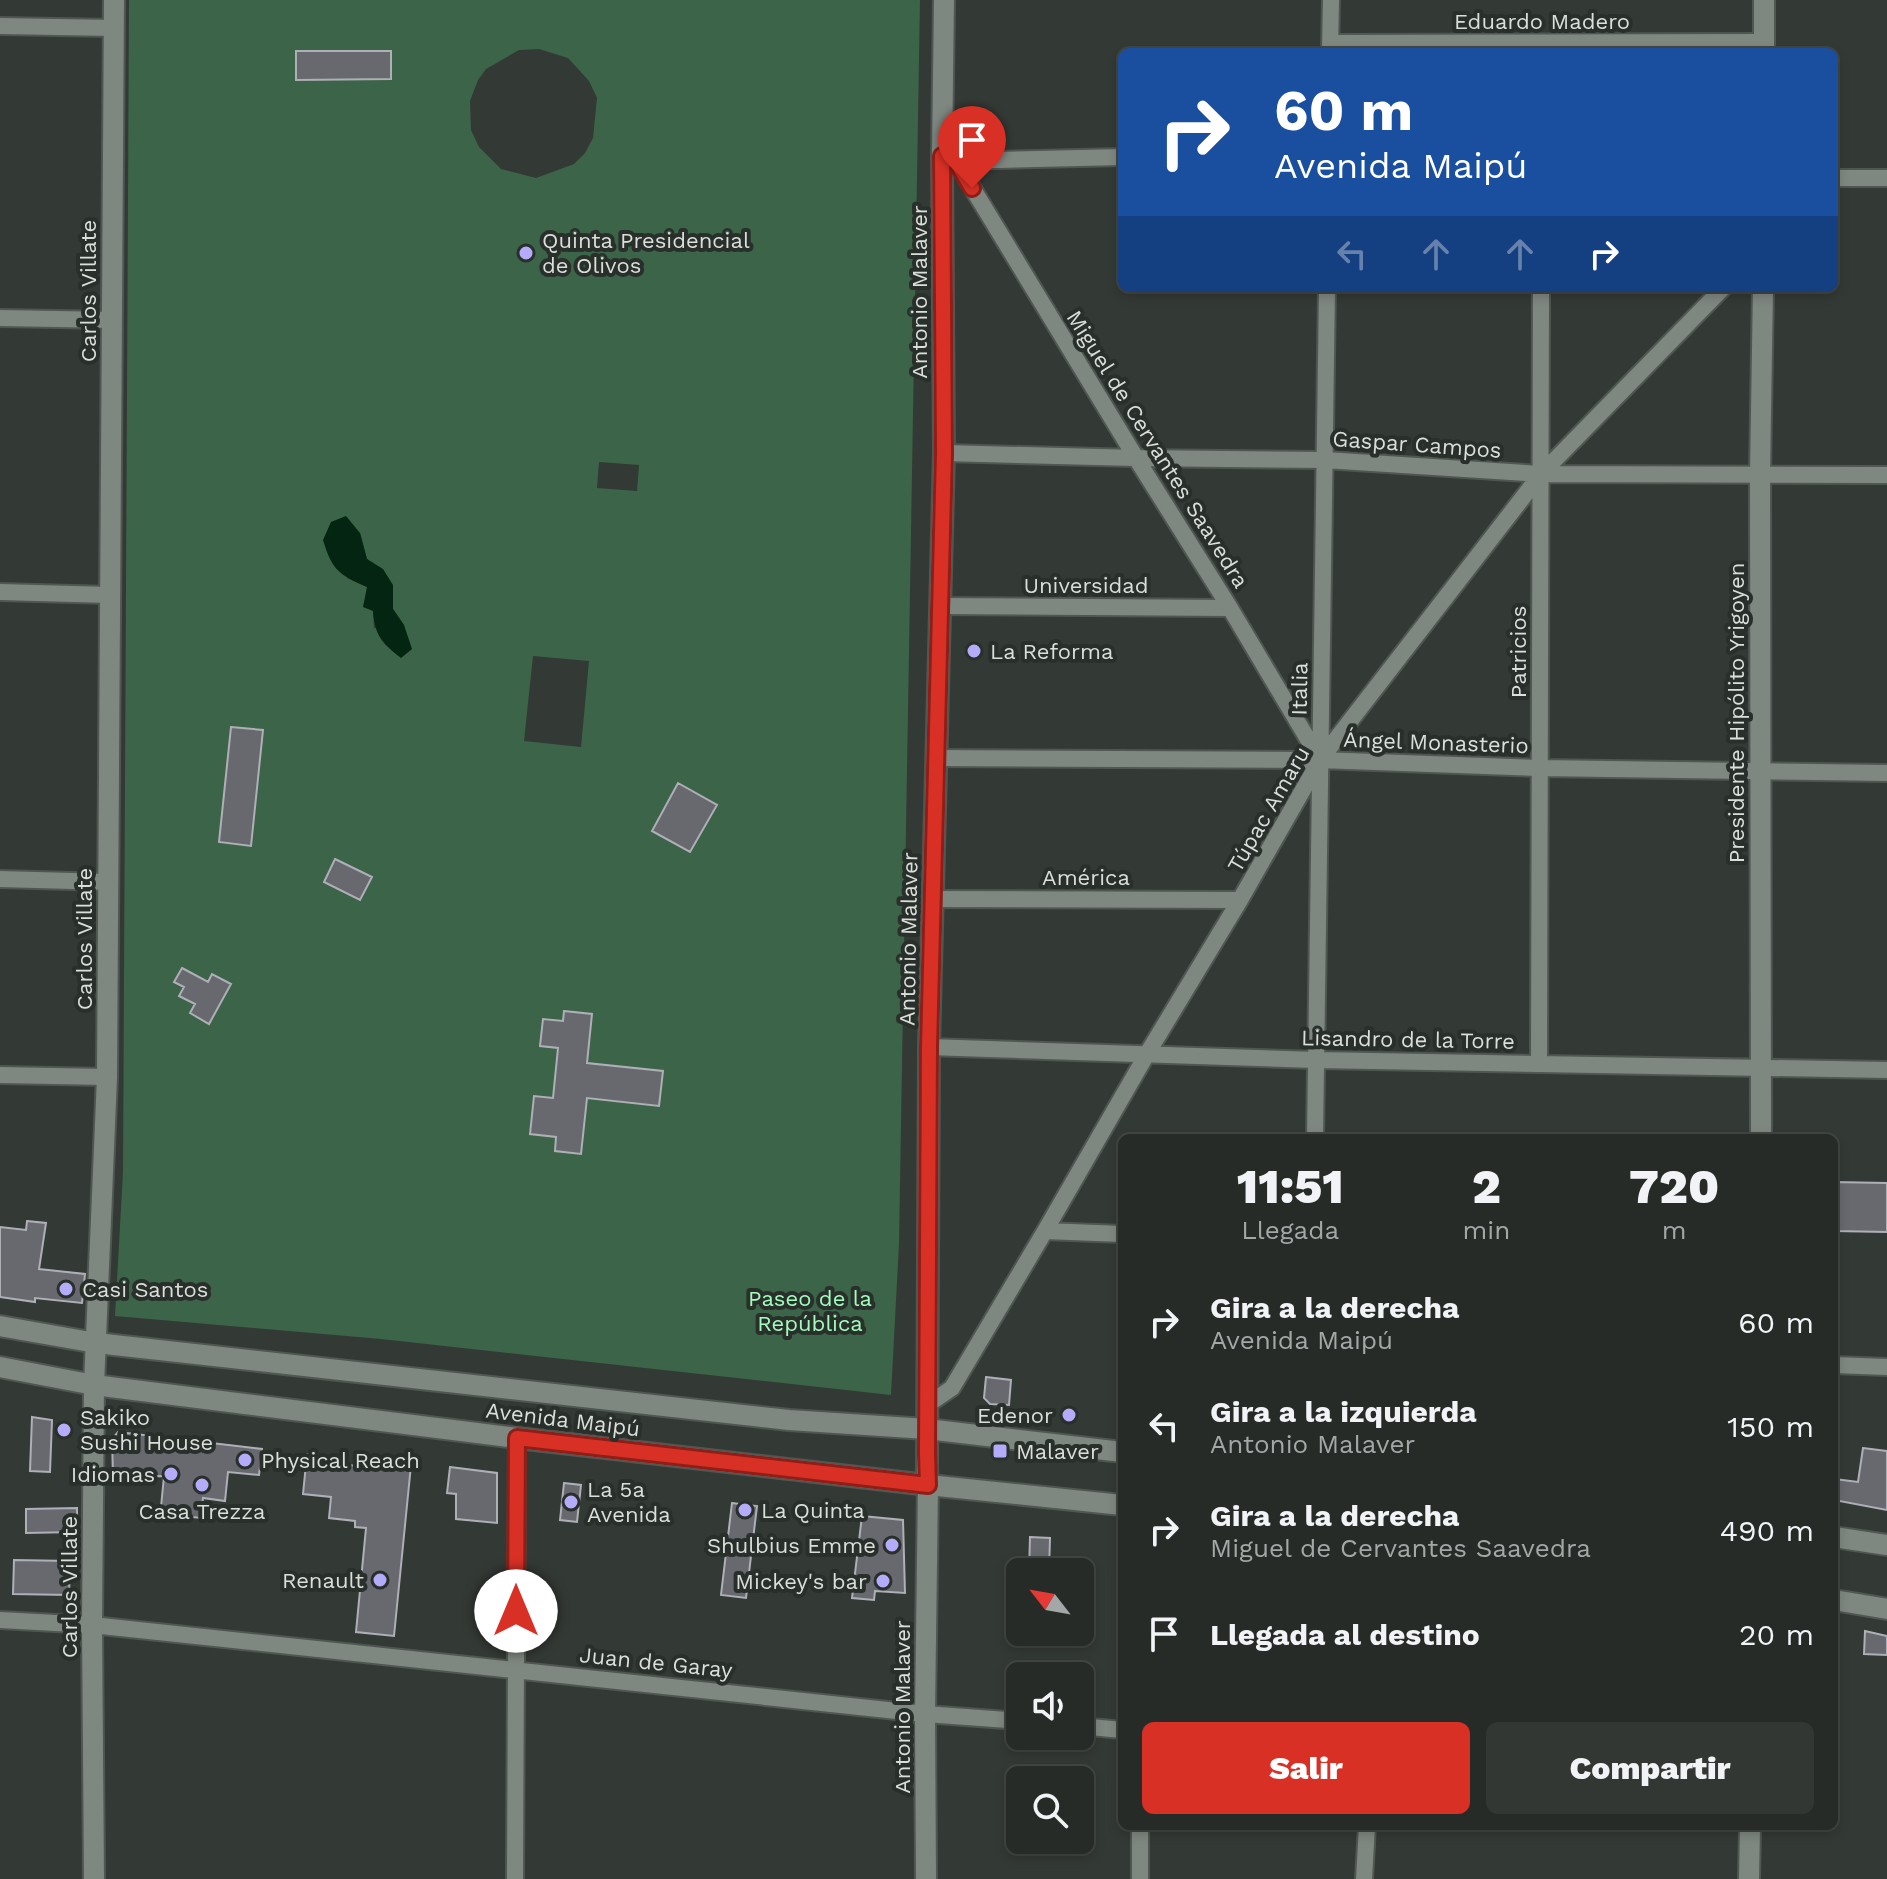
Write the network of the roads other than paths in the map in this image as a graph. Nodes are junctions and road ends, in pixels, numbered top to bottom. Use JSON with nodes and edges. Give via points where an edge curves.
{"nodes":[{"id":1,"x":114,"y":0,"type":"edge"},
{"id":2,"x":944,"y":0,"type":"edge"},
{"id":3,"x":1331,"y":0,"type":"edge"},
{"id":4,"x":1764,"y":0,"type":"edge"},
{"id":5,"x":0,"y":26,"type":"edge"},
{"id":6,"x":114,"y":28,"type":"junction"},
{"id":7,"x":1764,"y":47,"type":"edge"},
{"id":8,"x":1329,"y":48,"type":"edge"},
{"id":9,"x":1542,"y":48,"type":"edge"},
{"id":10,"x":1118,"y":157,"type":"edge"},
{"id":11,"x":949,"y":159,"type":"junction"},
{"id":12,"x":1838,"y":178,"type":"edge"},
{"id":13,"x":1887,"y":178,"type":"edge"},
{"id":14,"x":1327,"y":292,"type":"edge"},
{"id":15,"x":1541,"y":292,"type":"edge"},
{"id":16,"x":1719,"y":292,"type":"edge"},
{"id":17,"x":1763,"y":292,"type":"edge"},
{"id":18,"x":0,"y":318,"type":"edge"},
{"id":19,"x":112,"y":320,"type":"junction"},
{"id":20,"x":944,"y":453,"type":"junction"},
{"id":21,"x":1136,"y":458,"type":"junction"},
{"id":22,"x":1325,"y":460,"type":"junction"},
{"id":23,"x":1541,"y":474,"type":"junction"},
{"id":24,"x":1760,"y":474,"type":"junction"},
{"id":25,"x":1887,"y":475,"type":"edge"},
{"id":26,"x":0,"y":592,"type":"edge"},
{"id":27,"x":110,"y":595,"type":"junction"},
{"id":28,"x":940,"y":606,"type":"junction"},
{"id":29,"x":1230,"y":608,"type":"junction"},
{"id":30,"x":936,"y":758,"type":"junction"},
{"id":31,"x":1320,"y":760,"type":"junction"},
{"id":32,"x":1540,"y":768,"type":"junction"},
{"id":33,"x":1760,"y":771,"type":"junction"},
{"id":34,"x":1887,"y":773,"type":"edge"},
{"id":35,"x":0,"y":879,"type":"edge"},
{"id":36,"x":108,"y":882,"type":"junction"},
{"id":37,"x":933,"y":899,"type":"junction"},
{"id":38,"x":1240,"y":900,"type":"junction"},
{"id":39,"x":929,"y":1047,"type":"junction"},
{"id":40,"x":1147,"y":1054,"type":"junction"},
{"id":41,"x":1316,"y":1060,"type":"junction"},
{"id":42,"x":1539,"y":1064,"type":"junction"},
{"id":43,"x":1761,"y":1068,"type":"junction"},
{"id":44,"x":1887,"y":1070,"type":"edge"},
{"id":45,"x":0,"y":1075,"type":"edge"},
{"id":46,"x":107,"y":1077,"type":"junction"},
{"id":47,"x":1315,"y":1134,"type":"edge"},
{"id":48,"x":1761,"y":1134,"type":"edge"},
{"id":49,"x":1045,"y":1231,"type":"junction"},
{"id":50,"x":1118,"y":1234,"type":"edge"},
{"id":51,"x":0,"y":1326,"type":"edge"},
{"id":52,"x":96,"y":1343,"type":"junction"},
{"id":53,"x":1838,"y":1365,"type":"edge"},
{"id":54,"x":0,"y":1367,"type":"edge"},
{"id":55,"x":1887,"y":1367,"type":"edge"},
{"id":56,"x":94,"y":1385,"type":"junction"},
{"id":57,"x":927,"y":1405,"type":"junction"},
{"id":58,"x":927,"y":1429,"type":"junction"},
{"id":59,"x":517,"y":1438,"type":"junction"},
{"id":60,"x":1118,"y":1452,"type":"edge"},
{"id":61,"x":928,"y":1485,"type":"junction"},
{"id":62,"x":1118,"y":1505,"type":"edge"},
{"id":63,"x":1838,"y":1538,"type":"edge"},
{"id":64,"x":1887,"y":1545,"type":"edge"},
{"id":65,"x":1838,"y":1601,"type":"edge"},
{"id":66,"x":1887,"y":1609,"type":"edge"},
{"id":67,"x":0,"y":1620,"type":"edge"},
{"id":68,"x":92,"y":1625,"type":"junction"},
{"id":69,"x":516,"y":1669,"type":"junction"},
{"id":70,"x":925,"y":1714,"type":"junction"},
{"id":71,"x":1006,"y":1720,"type":"edge"},
{"id":72,"x":1094,"y":1727,"type":"edge"},
{"id":73,"x":1118,"y":1730,"type":"edge"},
{"id":74,"x":1140,"y":1830,"type":"edge"},
{"id":75,"x":1367,"y":1830,"type":"edge"},
{"id":76,"x":1750,"y":1830,"type":"edge"},
{"id":77,"x":94,"y":1879,"type":"edge"},
{"id":78,"x":515,"y":1879,"type":"edge"},
{"id":79,"x":926,"y":1879,"type":"edge"},
{"id":80,"x":1140,"y":1879,"type":"edge"},
{"id":81,"x":1364,"y":1879,"type":"edge"},
{"id":82,"x":1749,"y":1879,"type":"edge"}],
"edges":[{"from":1,"to":6,"type":"street","name":"Carlos Villate"},
{"from":2,"to":11,"type":"street","name":"Antonio Malaver"},
{"from":3,"to":8,"type":"street"},
{"from":4,"to":7,"type":"street"},
{"from":5,"to":6,"type":"street"},
{"from":6,"to":19,"type":"street","name":"Carlos Villate"},
{"from":7,"to":9,"type":"street","name":"Eduardo Madero"},
{"from":10,"to":11,"type":"street"},
{"from":11,"to":20,"type":"street","name":"Antonio Malaver"},
{"from":11,"to":21,"type":"street","name":"Miguel de Cervantes Saavedra"},
{"from":12,"to":13,"type":"street"},
{"from":14,"to":22,"type":"street","name":"Italia"},
{"from":15,"to":23,"type":"street","name":"Patricios"},
{"from":16,"to":23,"type":"street","name":"Túpac Amaru"},
{"from":17,"to":24,"type":"street","name":"Presidente Hipólito Yrigoyen"},
{"from":18,"to":19,"type":"street"},
{"from":19,"to":27,"type":"street","name":"Carlos Villate"},
{"from":20,"to":21,"type":"street","name":"Gaspar Campos"},
{"from":20,"to":28,"type":"street","name":"Antonio Malaver"},
{"from":21,"to":22,"type":"street","name":"Gaspar Campos"},
{"from":21,"to":29,"type":"street","name":"Miguel de Cervantes Saavedra"},
{"from":22,"to":23,"type":"street","name":"Gaspar Campos"},
{"from":22,"to":31,"type":"street","name":"Italia"},
{"from":23,"to":24,"type":"street","name":"Gaspar Campos"},
{"from":23,"to":31,"type":"street","name":"Túpac Amaru"},
{"from":23,"to":32,"type":"street","name":"Patricios"},
{"from":24,"to":25,"type":"street","name":"Gaspar Campos"},
{"from":24,"to":33,"type":"street","name":"Presidente Hipólito Yrigoyen"},
{"from":26,"to":27,"type":"street"},
{"from":27,"to":36,"type":"street","name":"Carlos Villate"},
{"from":28,"to":29,"type":"street","name":"Universidad"},
{"from":28,"to":30,"type":"street","name":"Antonio Malaver"},
{"from":29,"to":31,"type":"street","name":"Miguel de Cervantes Saavedra"},
{"from":30,"to":31,"type":"street","name":"Ángel Monasterio"},
{"from":30,"to":37,"type":"street","name":"Antonio Malaver"},
{"from":31,"to":32,"type":"street","name":"Ángel Monasterio"},
{"from":31,"to":38,"type":"street","name":"Túpac Amaru"},
{"from":31,"to":41,"type":"street","name":"Italia"},
{"from":32,"to":33,"type":"street","name":"Ángel Monasterio"},
{"from":32,"to":42,"type":"street","name":"Patricios"},
{"from":33,"to":34,"type":"street","name":"Ángel Monasterio"},
{"from":33,"to":43,"type":"street","name":"Presidente Hipólito Yrigoyen"},
{"from":35,"to":36,"type":"street"},
{"from":36,"to":46,"type":"street","name":"Carlos Villate"},
{"from":37,"to":38,"type":"street","name":"América"},
{"from":37,"to":39,"type":"street","name":"Antonio Malaver"},
{"from":38,"to":40,"type":"street","name":"Túpac Amaru"},
{"from":39,"to":40,"type":"street","name":"Lisandro de la Torre"},
{"from":39,"to":57,"type":"street","name":"Antonio Malaver"},
{"from":40,"to":41,"type":"street","name":"Lisandro de la Torre"},
{"from":40,"to":49,"type":"street","name":"Túpac Amaru"},
{"from":41,"to":42,"type":"street","name":"Lisandro de la Torre"},
{"from":41,"to":47,"type":"street","name":"Italia"},
{"from":42,"to":43,"type":"street","name":"Lisandro de la Torre"},
{"from":43,"to":44,"type":"street","name":"Lisandro de la Torre"},
{"from":43,"to":48,"type":"street","name":"Presidente Hipólito Yrigoyen"},
{"from":45,"to":46,"type":"street"},
{"from":46,"to":52,"type":"street","name":"Carlos Villate"},
{"from":49,"to":50,"type":"street"},
{"from":49,"to":57,"type":"street","name":"Túpac Amaru","via":[[952,1388]]},
{"from":51,"to":52,"type":"street","name":"Avenida Maipú"},
{"from":52,"to":56,"type":"street","name":"Carlos Villate"},
{"from":52,"to":58,"type":"street","name":"Avenida Maipú","via":[[789,1420]]},
{"from":53,"to":55,"type":"street"},
{"from":54,"to":56,"type":"street","name":"Avenida Maipú"},
{"from":56,"to":59,"type":"street","name":"Avenida Maipú"},
{"from":56,"to":68,"type":"street","name":"Carlos Villate"},
{"from":57,"to":58,"type":"street","name":"Antonio Malaver"},
{"from":58,"to":60,"type":"street","name":"Avenida Maipú"},
{"from":58,"to":61,"type":"street","name":"Antonio Malaver"},
{"from":59,"to":61,"type":"street","name":"Avenida Maipú"},
{"from":59,"to":69,"type":"street"},
{"from":61,"to":62,"type":"street","name":"Avenida Maipú"},
{"from":61,"to":70,"type":"street","name":"Antonio Malaver"},
{"from":63,"to":64,"type":"street"},
{"from":65,"to":66,"type":"street"},
{"from":67,"to":68,"type":"street","name":"Juan de Garay"},
{"from":68,"to":69,"type":"street","name":"Juan de Garay"},
{"from":68,"to":77,"type":"street","name":"Carlos Villate"},
{"from":69,"to":70,"type":"street","name":"Juan de Garay"},
{"from":69,"to":78,"type":"street"},
{"from":70,"to":71,"type":"street","name":"Juan de Garay"},
{"from":70,"to":79,"type":"street","name":"Antonio Malaver"},
{"from":72,"to":73,"type":"street"},
{"from":74,"to":80,"type":"street"},
{"from":75,"to":81,"type":"street"},
{"from":76,"to":82,"type":"street"}]}
